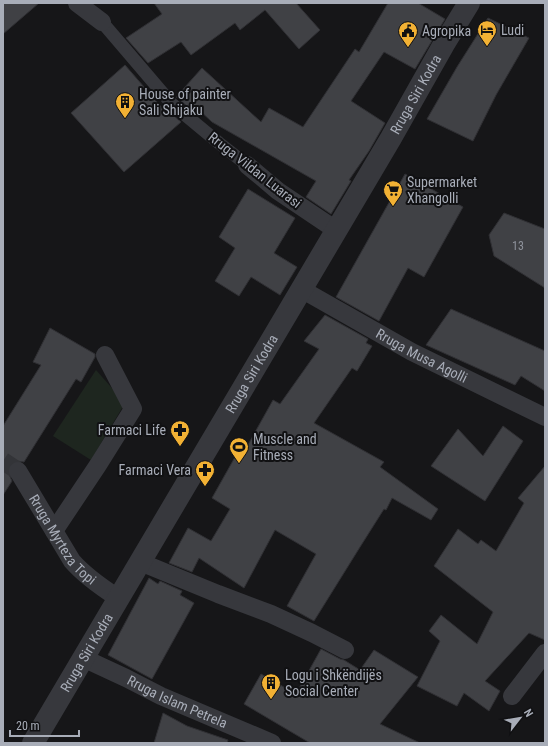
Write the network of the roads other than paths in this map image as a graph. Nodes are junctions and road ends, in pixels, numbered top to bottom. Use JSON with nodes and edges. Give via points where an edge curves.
{"nodes":[{"id":1,"x":77,"y":3,"type":"edge"},
{"id":2,"x":469,"y":3,"type":"edge"},
{"id":3,"x":102,"y":22,"type":"joint"},
{"id":4,"x":247,"y":165,"type":"joint"},
{"id":5,"x":336,"y":230,"type":"junction"},
{"id":6,"x":301,"y":289,"type":"junction"},
{"id":7,"x":105,"y":355,"type":"dead end"},
{"id":8,"x":545,"y":417,"type":"edge"},
{"id":9,"x":18,"y":471,"type":"tunnel mouth"},
{"id":10,"x":54,"y":531,"type":"junction"},
{"id":11,"x":140,"y":562,"type":"junction"},
{"id":12,"x":118,"y":598,"type":"junction"},
{"id":13,"x":345,"y":650,"type":"dead end"},
{"id":14,"x":545,"y":653,"type":"edge"},
{"id":15,"x":83,"y":658,"type":"junction"},
{"id":16,"x":512,"y":696,"type":"dead end"},
{"id":17,"x":33,"y":743,"type":"edge"},
{"id":18,"x":272,"y":743,"type":"edge"}],
"edges":[{"from":1,"to":3,"type":"street","name":"Rruga Vildan Luarasi"},
{"from":2,"to":5,"type":"street","name":"Rruga Siri Kodra"},
{"from":3,"to":4,"type":"street","name":"Rruga Vildan Luarasi","via":[[172,104]]},
{"from":4,"to":5,"type":"street","name":"Rruga Vildan Luarasi","via":[[278,191]]},
{"from":5,"to":6,"type":"street","name":"Rruga Siri Kodra"},
{"from":6,"to":8,"type":"street","name":"Rruga Musa Agolli","via":[[412,352]]},
{"from":6,"to":11,"type":"street","name":"Rruga Siri Kodra"},
{"from":7,"to":10,"type":"street","via":[[133,409]]},
{"from":9,"to":10,"type":"street","name":"Rruga Myrteza Topi"},
{"from":10,"to":12,"type":"street","name":"Rruga Myrteza Topi","via":[[81,571]]},
{"from":11,"to":12,"type":"street","name":"Rruga Siri Kodra"},
{"from":11,"to":13,"type":"street","via":[[270,614]]},
{"from":12,"to":15,"type":"street","name":"Rruga Siri Kodra"},
{"from":14,"to":16,"type":"street"},
{"from":15,"to":17,"type":"street","name":"Rruga Siri Kodra"},
{"from":15,"to":18,"type":"street","name":"Rruga Islam Petrela","via":[[161,696]]}]}
